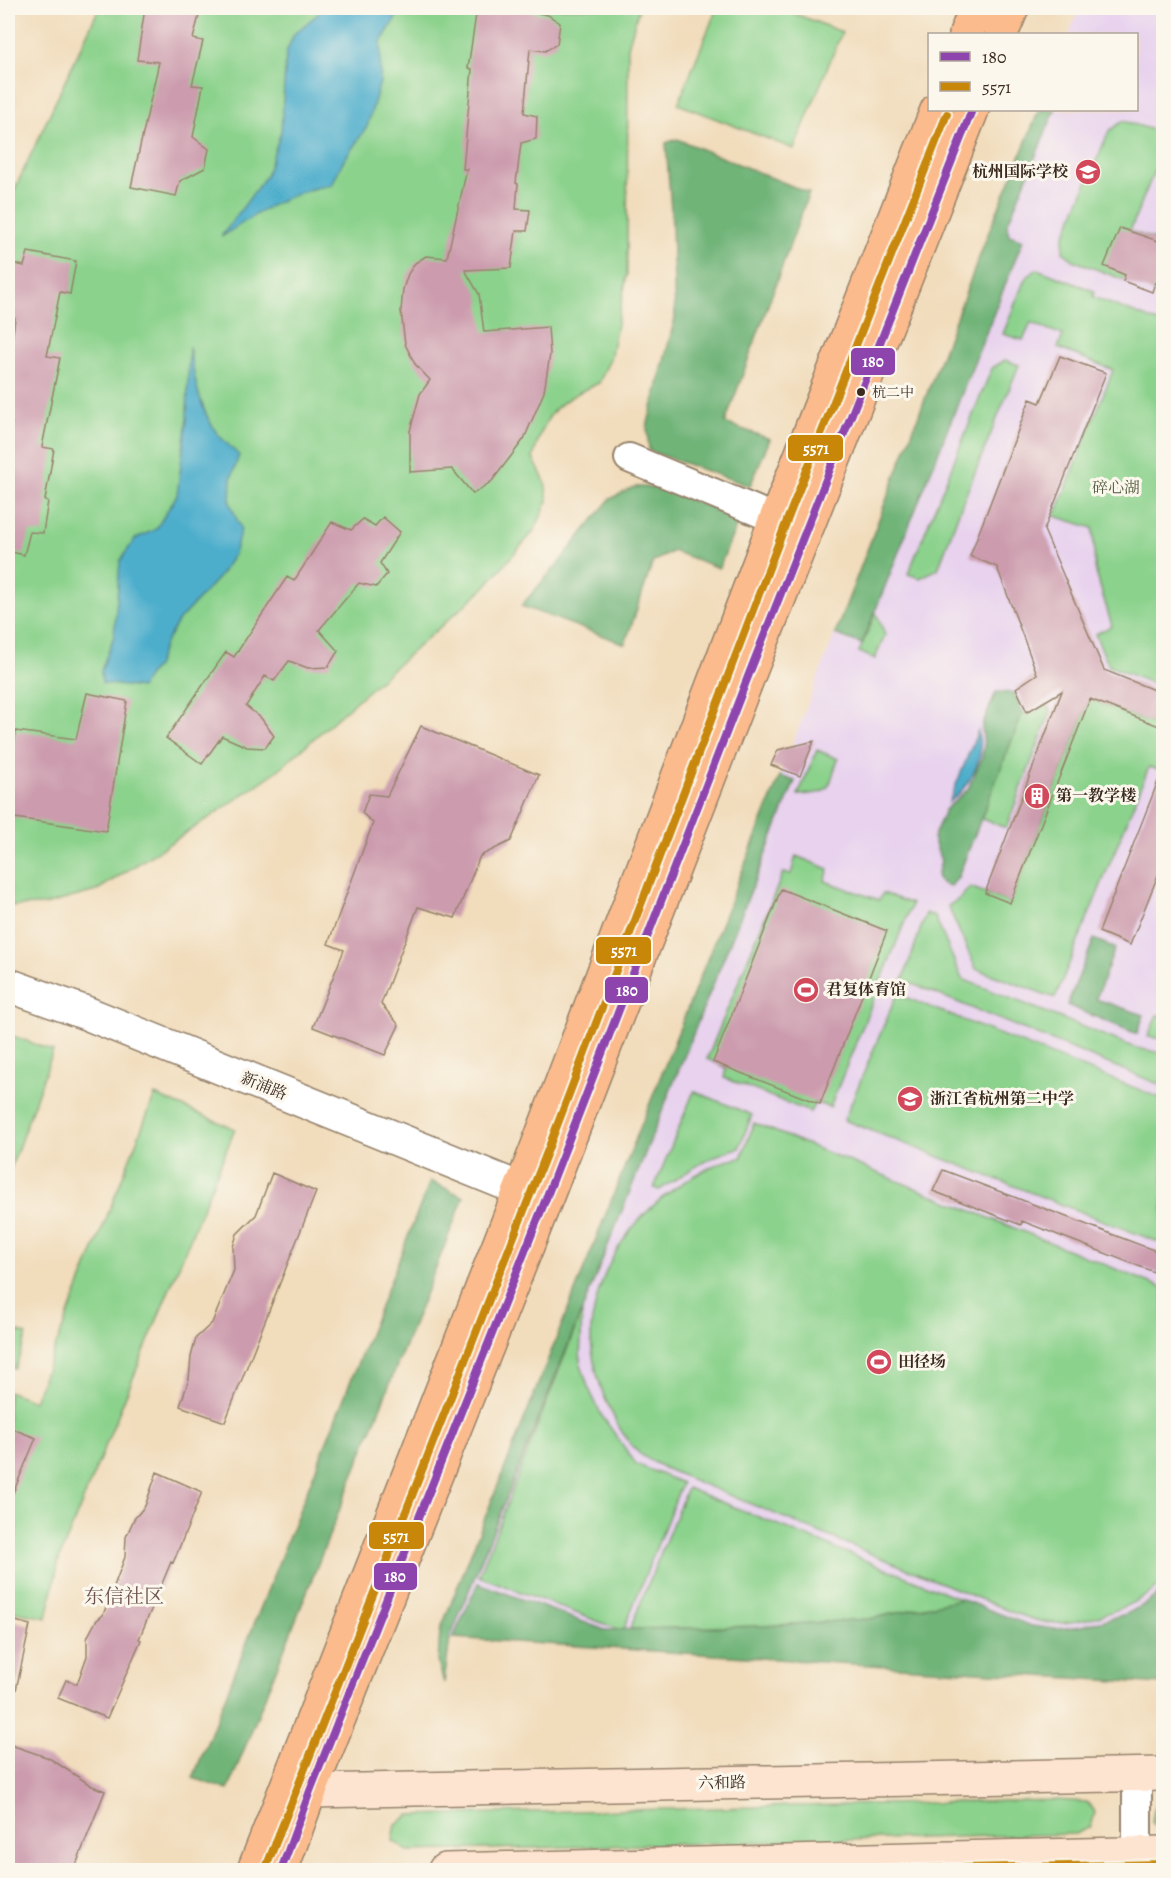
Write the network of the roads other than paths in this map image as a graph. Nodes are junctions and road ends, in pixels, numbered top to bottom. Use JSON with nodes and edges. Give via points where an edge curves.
{"nodes":[{"id":1,"x":976,"y":8,"type":"edge"},
{"id":2,"x":1012,"y":8,"type":"edge"},
{"id":3,"x":966,"y":33,"type":"edge"},
{"id":4,"x":1001,"y":33,"type":"edge"},
{"id":5,"x":937,"y":111,"type":"edge"},
{"id":6,"x":972,"y":111,"type":"edge"},
{"id":7,"x":629,"y":458,"type":"dead end"},
{"id":8,"x":776,"y":519,"type":"junction"},
{"id":9,"x":8,"y":985,"type":"edge"},
{"id":10,"x":520,"y":1189,"type":"junction"},
{"id":11,"x":1150,"y":1774,"type":"edge"},
{"id":12,"x":296,"y":1794,"type":"junction"},
{"id":13,"x":1146,"y":1859,"type":"edge"},
{"id":14,"x":254,"y":1870,"type":"edge"},
{"id":15,"x":280,"y":1870,"type":"edge"},
{"id":16,"x":445,"y":1870,"type":"edge"}],
"edges":[{"from":1,"to":3,"type":"main road"},
{"from":2,"to":4,"type":"main road"},
{"from":5,"to":8,"type":"main road"},
{"from":6,"to":12,"type":"main road","via":[[545,1201]]},
{"from":7,"to":8,"type":"street"},
{"from":8,"to":10,"type":"main road"},
{"from":9,"to":10,"type":"street","name":"新浦路"},
{"from":10,"to":12,"type":"main road"},
{"from":11,"to":12,"type":"main road","name":"六和路"},
{"from":11,"to":13,"type":"street"},
{"from":12,"to":14,"type":"main road"},
{"from":12,"to":15,"type":"main road"},
{"from":13,"to":16,"type":"main road"}]}
